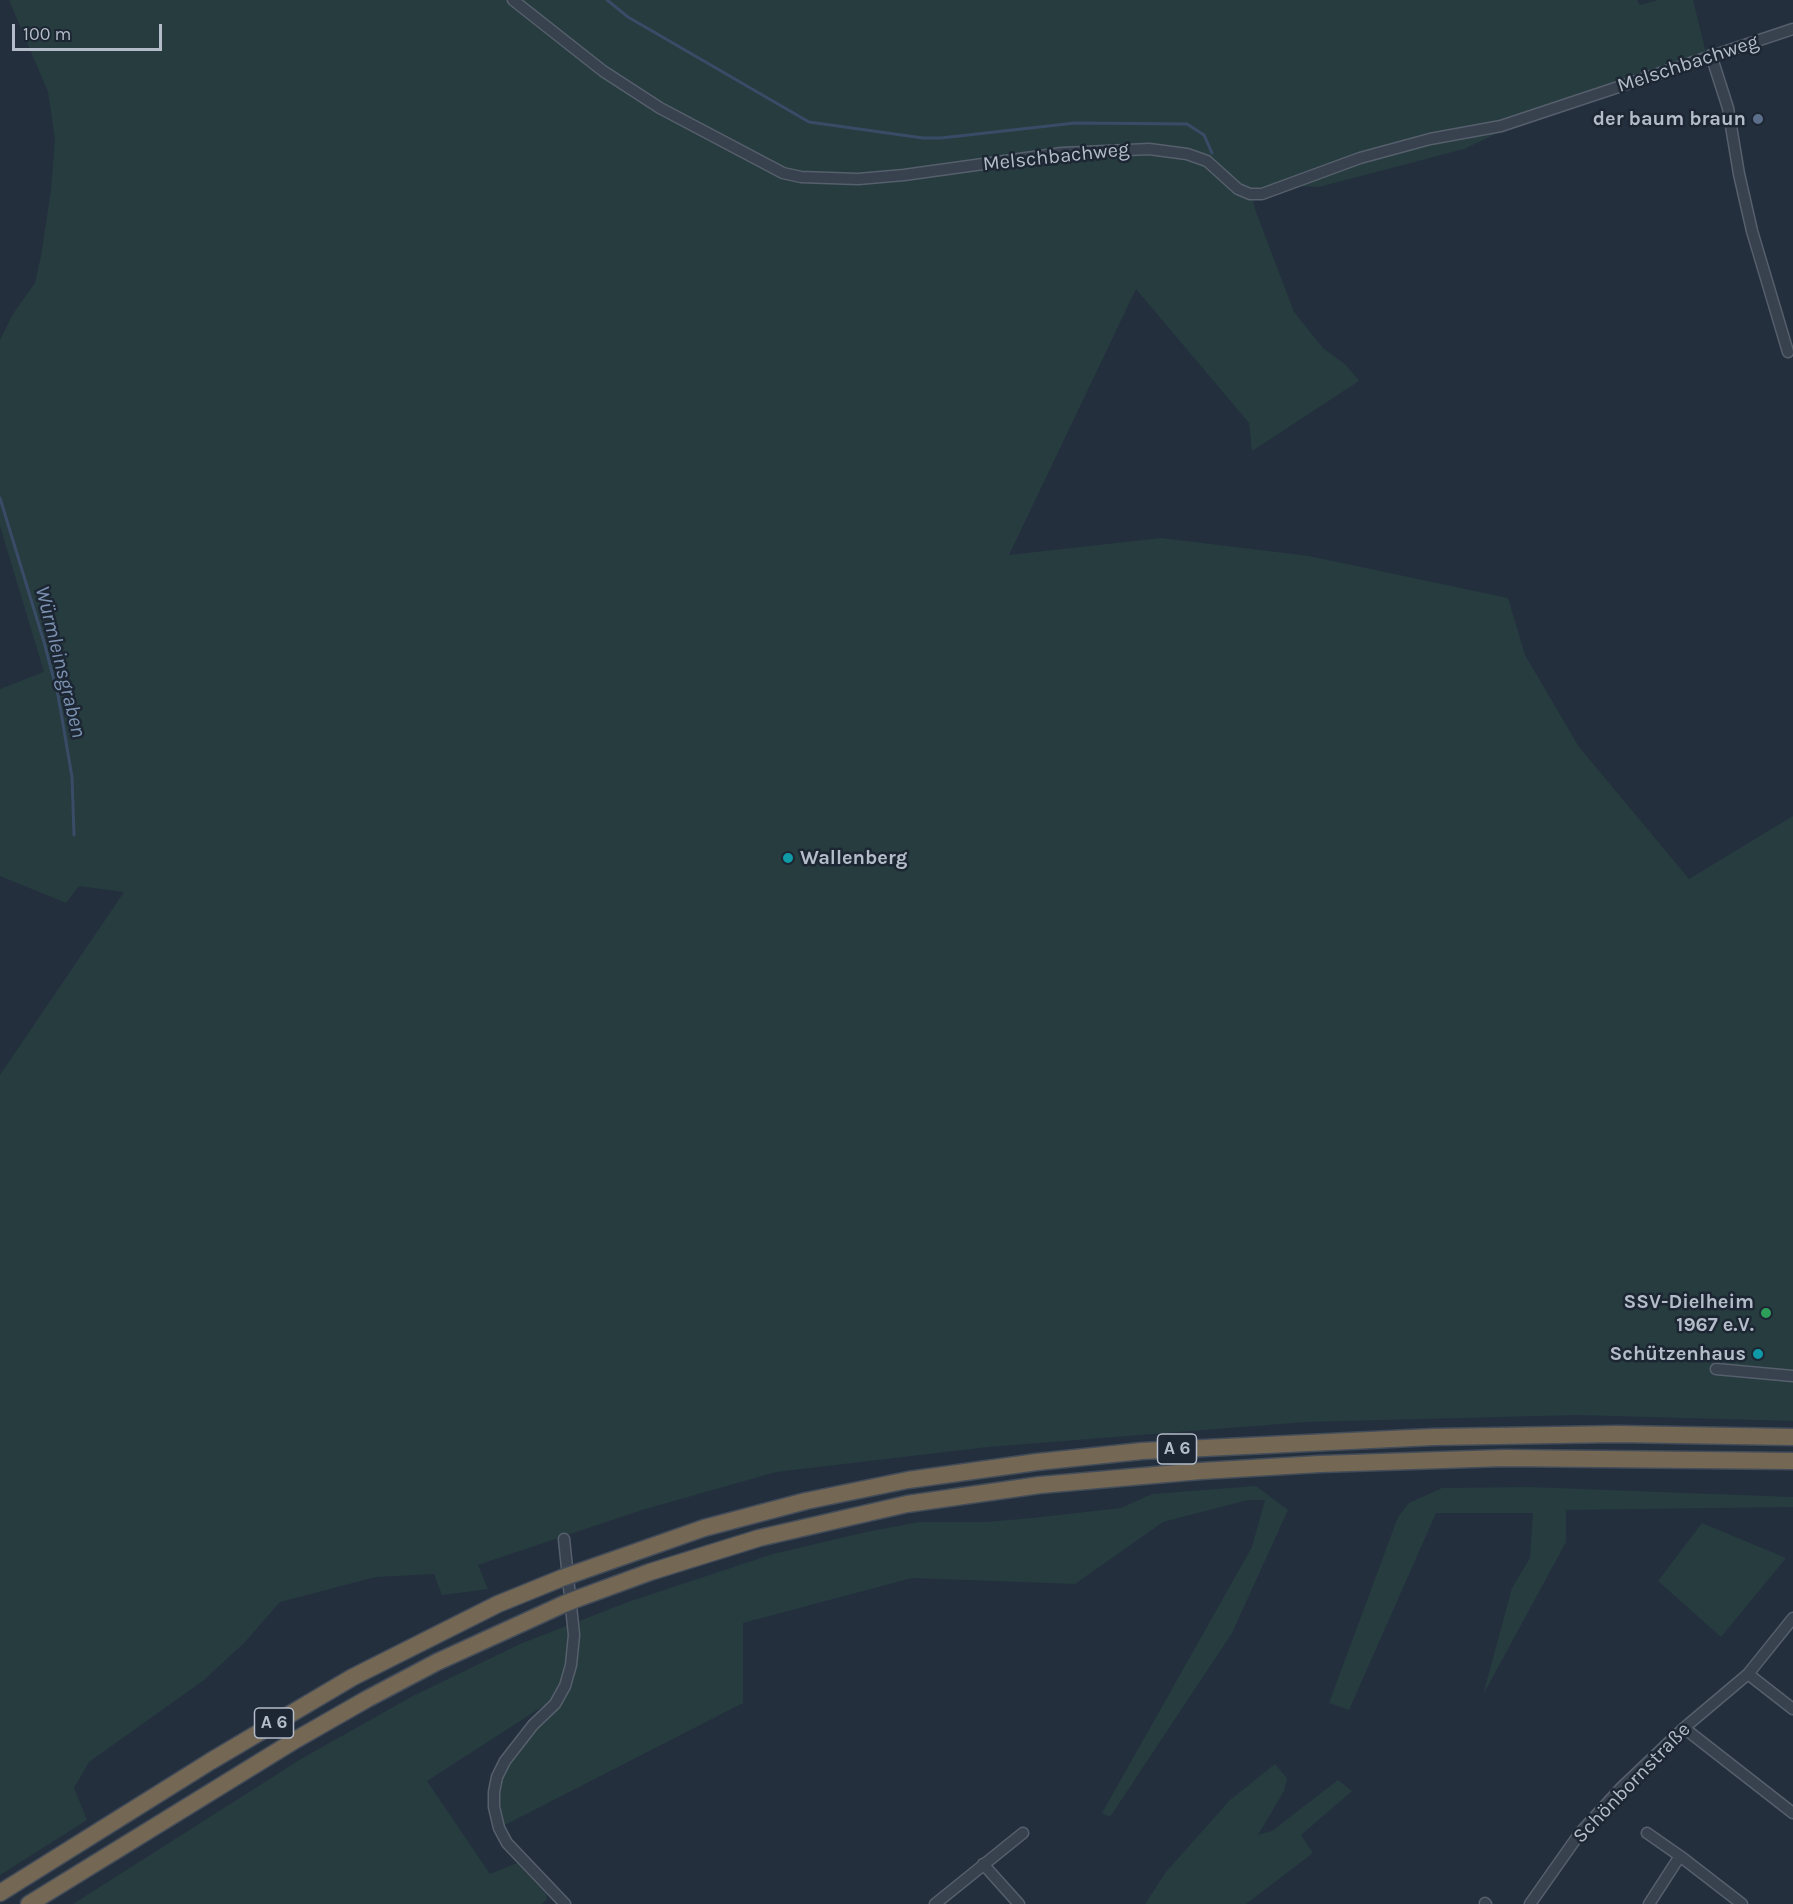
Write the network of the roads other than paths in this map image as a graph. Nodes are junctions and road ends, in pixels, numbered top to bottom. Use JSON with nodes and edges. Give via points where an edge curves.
{"nodes":[{"id":1,"x":513,"y":0,"type":"edge"},
{"id":2,"x":1793,"y":29,"type":"edge"},
{"id":3,"x":1711,"y":55,"type":"junction"},
{"id":4,"x":1788,"y":352,"type":"dead end"},
{"id":5,"x":1716,"y":1369,"type":"dead end"},
{"id":6,"x":1793,"y":1376,"type":"edge"},
{"id":7,"x":1793,"y":1437,"type":"edge"},
{"id":8,"x":1793,"y":1461,"type":"edge"},
{"id":9,"x":564,"y":1539,"type":"dead end"},
{"id":10,"x":1793,"y":1618,"type":"edge"},
{"id":11,"x":1748,"y":1674,"type":"junction"},
{"id":12,"x":1793,"y":1709,"type":"edge"},
{"id":13,"x":1684,"y":1728,"type":"junction"},
{"id":14,"x":1793,"y":1813,"type":"edge"},
{"id":15,"x":1023,"y":1833,"type":"dead end"},
{"id":16,"x":1647,"y":1833,"type":"dead end"},
{"id":17,"x":1680,"y":1856,"type":"junction"},
{"id":18,"x":983,"y":1864,"type":"junction"},
{"id":19,"x":0,"y":1893,"type":"edge"},
{"id":20,"x":29,"y":1904,"type":"edge"},
{"id":21,"x":565,"y":1904,"type":"edge"},
{"id":22,"x":935,"y":1904,"type":"edge"},
{"id":23,"x":1019,"y":1904,"type":"edge"},
{"id":24,"x":1530,"y":1904,"type":"edge"},
{"id":25,"x":1649,"y":1904,"type":"edge"},
{"id":26,"x":1742,"y":1904,"type":"edge"}],
"edges":[{"from":1,"to":3,"type":"street","name":"Melschbachweg","via":[[603,71],[660,108],[783,173],[829,179],[904,176],[1062,153],[1149,149],[1207,161],[1238,189],[1262,194],[1360,158],[1500,126]]},
{"from":2,"to":3,"type":"street","name":"Melschbachweg"},
{"from":3,"to":4,"type":"street","via":[[1728,108],[1752,231]]},
{"from":5,"to":6,"type":"street"},
{"from":7,"to":19,"type":"highway","number":"A 6","via":[[1433,1437],[1172,1449],[908,1480],[806,1501],[704,1528],[498,1604],[353,1677]]},
{"from":8,"to":20,"type":"highway","number":"A 6","via":[[1504,1458],[1201,1471],[1040,1485],[907,1504],[768,1535],[572,1601],[437,1662],[297,1739]]},
{"from":9,"to":21,"type":"street","via":[[574,1635],[571,1665],[555,1704],[505,1761],[497,1777],[494,1807],[507,1843]]},
{"from":10,"to":11,"type":"street","name":"Schönbornstraße"},
{"from":11,"to":12,"type":"street"},
{"from":11,"to":13,"type":"street","name":"Schönbornstraße"},
{"from":13,"to":14,"type":"street"},
{"from":13,"to":24,"type":"street","name":"Schönbornstraße","via":[[1580,1833]]},
{"from":15,"to":18,"type":"street"},
{"from":16,"to":17,"type":"street"},
{"from":17,"to":25,"type":"street"},
{"from":17,"to":26,"type":"street"},
{"from":18,"to":22,"type":"street"},
{"from":18,"to":23,"type":"street"}]}
